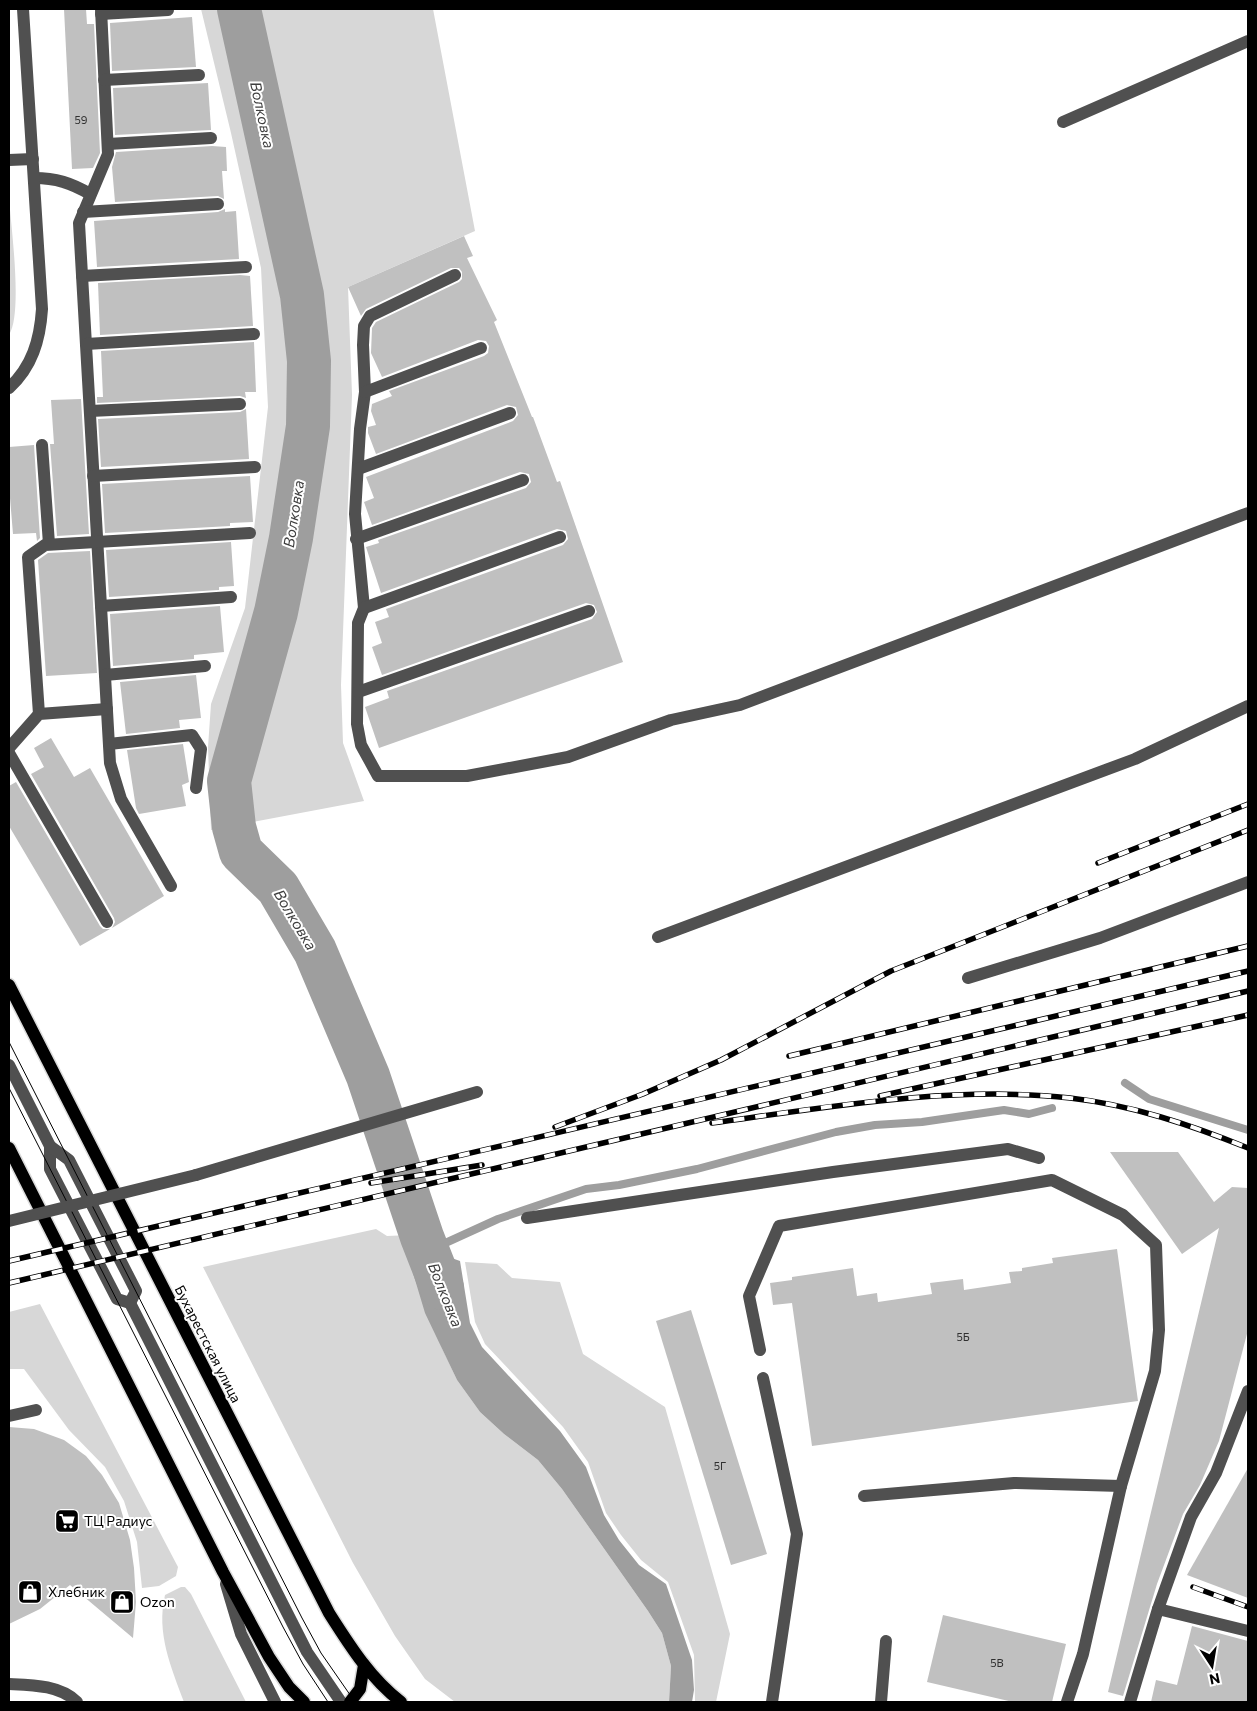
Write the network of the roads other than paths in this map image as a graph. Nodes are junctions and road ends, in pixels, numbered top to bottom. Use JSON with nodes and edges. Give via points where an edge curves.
{"nodes":[{"id":1,"x":23,"y":9,"type":"edge"},
{"id":2,"x":168,"y":10,"type":"dead end"},
{"id":3,"x":101,"y":11,"type":"edge"},
{"id":4,"x":1248,"y":41,"type":"edge"},
{"id":5,"x":199,"y":75,"type":"dead end"},
{"id":6,"x":104,"y":80,"type":"junction"},
{"id":7,"x":1063,"y":122,"type":"dead end"},
{"id":8,"x":211,"y":138,"type":"dead end"},
{"id":9,"x":108,"y":144,"type":"junction"},
{"id":10,"x":33,"y":158,"type":"junction"},
{"id":11,"x":9,"y":160,"type":"edge"},
{"id":12,"x":34,"y":178,"type":"junction"},
{"id":13,"x":90,"y":194,"type":"junction"},
{"id":14,"x":218,"y":204,"type":"dead end"},
{"id":15,"x":83,"y":212,"type":"junction"},
{"id":16,"x":246,"y":267,"type":"dead end"},
{"id":17,"x":455,"y":275,"type":"dead end"},
{"id":18,"x":82,"y":276,"type":"junction"},
{"id":19,"x":254,"y":334,"type":"dead end"},
{"id":20,"x":86,"y":344,"type":"junction"},
{"id":21,"x":481,"y":348,"type":"dead end"},
{"id":22,"x":9,"y":388,"type":"edge"},
{"id":23,"x":365,"y":392,"type":"junction"},
{"id":24,"x":240,"y":404,"type":"dead end"},
{"id":25,"x":90,"y":411,"type":"junction"},
{"id":26,"x":510,"y":413,"type":"dead end"},
{"id":27,"x":42,"y":445,"type":"dead end"},
{"id":28,"x":255,"y":467,"type":"dead end"},
{"id":29,"x":358,"y":469,"type":"junction"},
{"id":30,"x":94,"y":476,"type":"junction"},
{"id":31,"x":523,"y":480,"type":"dead end"},
{"id":32,"x":1248,"y":513,"type":"edge"},
{"id":33,"x":250,"y":533,"type":"dead end"},
{"id":34,"x":560,"y":537,"type":"dead end"},
{"id":35,"x":356,"y":539,"type":"junction"},
{"id":36,"x":97,"y":542,"type":"junction"},
{"id":37,"x":49,"y":544,"type":"junction"},
{"id":38,"x":231,"y":597,"type":"dead end"},
{"id":39,"x":101,"y":606,"type":"junction"},
{"id":40,"x":364,"y":608,"type":"junction"},
{"id":41,"x":589,"y":611,"type":"dead end"},
{"id":42,"x":205,"y":666,"type":"dead end"},
{"id":43,"x":105,"y":675,"type":"junction"},
{"id":44,"x":358,"y":692,"type":"junction"},
{"id":45,"x":1248,"y":706,"type":"edge"},
{"id":46,"x":107,"y":709,"type":"junction"},
{"id":47,"x":39,"y":714,"type":"junction"},
{"id":48,"x":110,"y":744,"type":"junction"},
{"id":49,"x":9,"y":748,"type":"edge"},
{"id":50,"x":9,"y":752,"type":"edge"},
{"id":51,"x":196,"y":788,"type":"dead end"},
{"id":52,"x":1248,"y":882,"type":"edge"},
{"id":53,"x":171,"y":886,"type":"dead end"},
{"id":54,"x":107,"y":922,"type":"dead end"},
{"id":55,"x":658,"y":937,"type":"dead end"},
{"id":56,"x":968,"y":978,"type":"dead end"},
{"id":57,"x":9,"y":986,"type":"edge"},
{"id":58,"x":9,"y":1066,"type":"edge"},
{"id":59,"x":477,"y":1092,"type":"dead end"},
{"id":60,"x":50,"y":1146,"type":"junction"},
{"id":61,"x":9,"y":1148,"type":"edge"},
{"id":62,"x":1039,"y":1158,"type":"dead end"},
{"id":63,"x":527,"y":1218,"type":"dead end"},
{"id":64,"x":9,"y":1221,"type":"edge"},
{"id":65,"x":130,"y":1303,"type":"junction"},
{"id":66,"x":760,"y":1350,"type":"dead end"},
{"id":67,"x":763,"y":1378,"type":"dead end"},
{"id":68,"x":1248,"y":1391,"type":"edge"},
{"id":69,"x":36,"y":1410,"type":"dead end"},
{"id":70,"x":9,"y":1416,"type":"edge"},
{"id":71,"x":1120,"y":1486,"type":"junction"},
{"id":72,"x":864,"y":1496,"type":"dead end"},
{"id":73,"x":222,"y":1572,"type":"junction"},
{"id":74,"x":1158,"y":1609,"type":"junction"},
{"id":75,"x":1248,"y":1631,"type":"edge"},
{"id":76,"x":886,"y":1641,"type":"dead end"},
{"id":77,"x":364,"y":1665,"type":"junction"},
{"id":78,"x":9,"y":1684,"type":"edge"},
{"id":79,"x":76,"y":1702,"type":"edge"},
{"id":80,"x":275,"y":1702,"type":"edge"},
{"id":81,"x":304,"y":1702,"type":"edge"},
{"id":82,"x":345,"y":1702,"type":"edge"},
{"id":83,"x":401,"y":1702,"type":"edge"},
{"id":84,"x":772,"y":1702,"type":"edge"},
{"id":85,"x":881,"y":1702,"type":"edge"},
{"id":86,"x":1067,"y":1702,"type":"edge"},
{"id":87,"x":1130,"y":1702,"type":"edge"}],
"edges":[{"from":1,"to":10,"type":"street"},
{"from":2,"to":3,"type":"street"},
{"from":3,"to":6,"type":"street"},
{"from":4,"to":7,"type":"street"},
{"from":5,"to":6,"type":"street"},
{"from":6,"to":9,"type":"street"},
{"from":8,"to":9,"type":"street"},
{"from":9,"to":13,"type":"street","via":[[108,154]]},
{"from":10,"to":11,"type":"street"},
{"from":10,"to":12,"type":"street"},
{"from":12,"to":13,"type":"street","via":[[70,182]]},
{"from":12,"to":22,"type":"street","via":[[42,290],[41,325],[35,352]]},
{"from":13,"to":15,"type":"street"},
{"from":14,"to":15,"type":"street"},
{"from":15,"to":18,"type":"street","via":[[78,223]]},
{"from":16,"to":18,"type":"street"},
{"from":17,"to":23,"type":"street","via":[[370,316],[364,326]]},
{"from":18,"to":20,"type":"street"},
{"from":19,"to":20,"type":"street"},
{"from":20,"to":25,"type":"street"},
{"from":21,"to":23,"type":"street"},
{"from":23,"to":29,"type":"street"},
{"from":24,"to":25,"type":"street"},
{"from":25,"to":30,"type":"street"},
{"from":26,"to":29,"type":"street"},
{"from":27,"to":37,"type":"street"},
{"from":28,"to":30,"type":"street"},
{"from":29,"to":35,"type":"street"},
{"from":30,"to":36,"type":"street"},
{"from":31,"to":35,"type":"street"},
{"from":32,"to":44,"type":"street","via":[[740,705],[671,720],[568,757],[467,776],[378,776],[361,745],[357,724]]},
{"from":33,"to":36,"type":"street"},
{"from":34,"to":40,"type":"street"},
{"from":35,"to":40,"type":"street"},
{"from":36,"to":37,"type":"street"},
{"from":36,"to":39,"type":"street"},
{"from":37,"to":47,"type":"street","via":[[28,557]]},
{"from":38,"to":39,"type":"street"},
{"from":39,"to":43,"type":"street"},
{"from":40,"to":44,"type":"street","via":[[358,623]]},
{"from":41,"to":44,"type":"street"},
{"from":42,"to":43,"type":"street"},
{"from":43,"to":46,"type":"street"},
{"from":45,"to":55,"type":"street","via":[[1134,759]]},
{"from":46,"to":47,"type":"street"},
{"from":46,"to":48,"type":"street"},
{"from":47,"to":49,"type":"street"},
{"from":48,"to":51,"type":"street","via":[[192,735],[201,749]]},
{"from":48,"to":53,"type":"street","via":[[110,763],[121,799]]},
{"from":50,"to":54,"type":"street"},
{"from":52,"to":56,"type":"street","via":[[1100,938]]},
{"from":57,"to":77,"type":"main road","name":"Бухарестская улица","via":[[298,1555],[329,1613]]},
{"from":58,"to":60,"type":"street"},
{"from":59,"to":64,"type":"street","bridge":true,"via":[[196,1175]]},
{"from":60,"to":65,"type":"street","via":[[50,1169],[117,1299]]},
{"from":60,"to":65,"type":"street","via":[[69,1160],[127,1273],[136,1291]]},
{"from":61,"to":73,"type":"main road"},
{"from":62,"to":63,"type":"street","via":[[1008,1149]]},
{"from":65,"to":82,"type":"street","via":[[307,1652]]},
{"from":66,"to":71,"type":"street","via":[[749,1296],[778,1226],[1052,1180],[1123,1215],[1156,1245],[1158,1330],[1155,1371]]},
{"from":67,"to":84,"type":"street","via":[[798,1534]]},
{"from":68,"to":74,"type":"street","via":[[1216,1473],[1191,1517]]},
{"from":69,"to":70,"type":"street"},
{"from":71,"to":72,"type":"street","via":[[1014,1483]]},
{"from":71,"to":86,"type":"street","via":[[1083,1654]]},
{"from":73,"to":80,"type":"street","via":[[241,1634]]},
{"from":73,"to":81,"type":"main road","via":[[269,1657],[289,1687]]},
{"from":74,"to":75,"type":"street"},
{"from":74,"to":87,"type":"street"},
{"from":76,"to":85,"type":"street"},
{"from":77,"to":82,"type":"main road","via":[[360,1689]]},
{"from":77,"to":83,"type":"main road","name":"Бухарестская улица"},
{"from":78,"to":79,"type":"street","via":[[51,1688]]}]}
